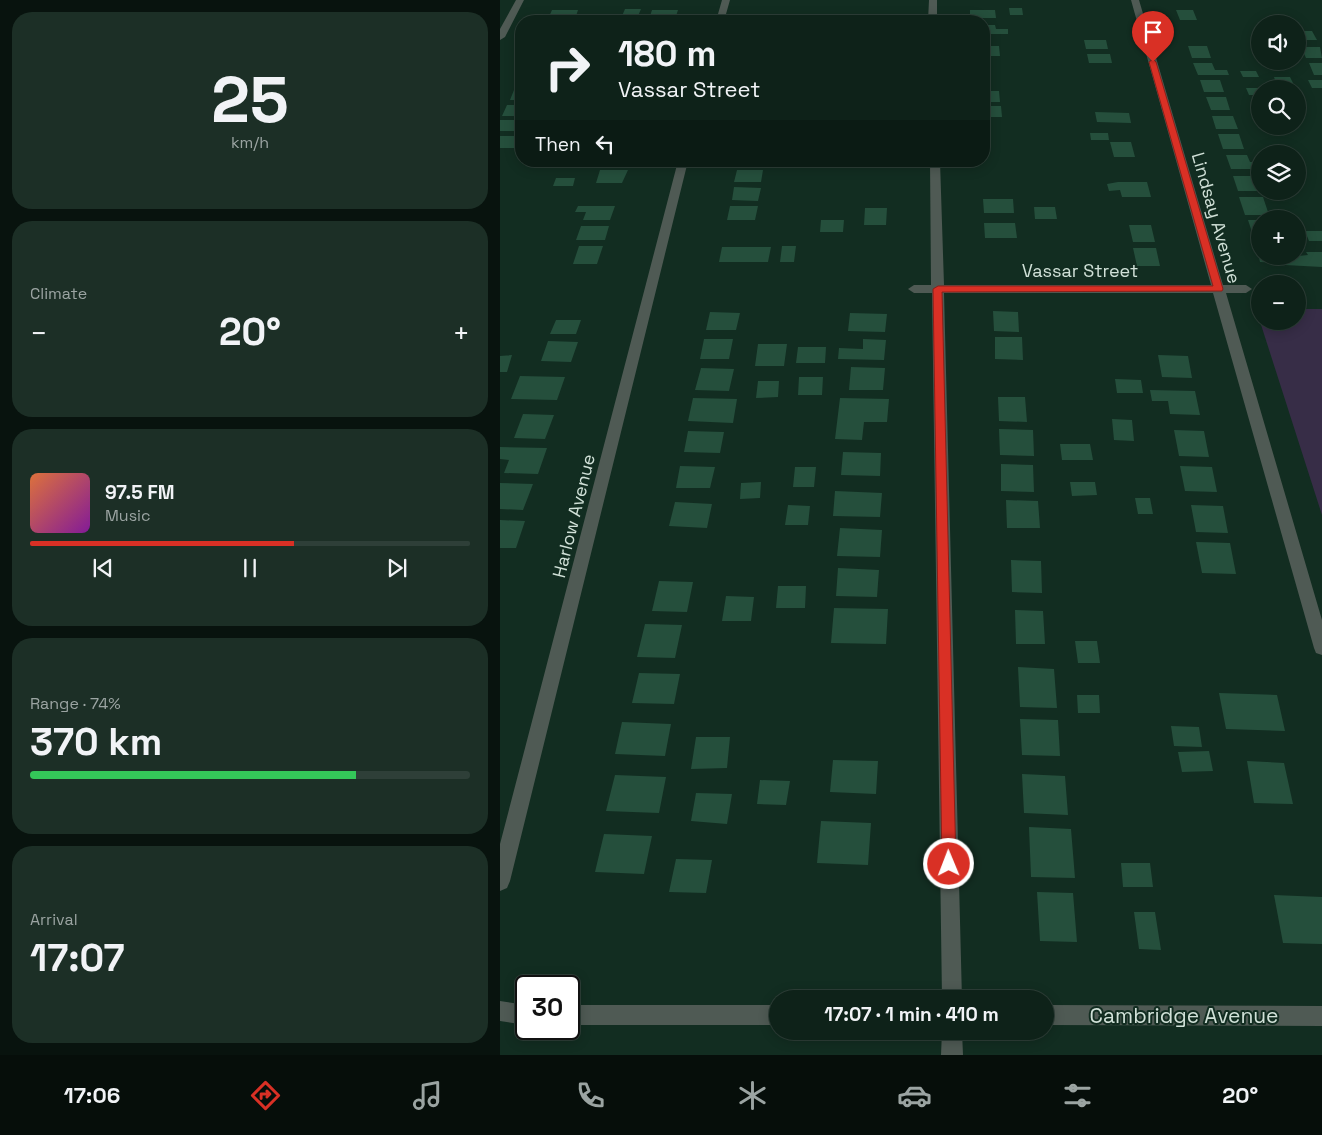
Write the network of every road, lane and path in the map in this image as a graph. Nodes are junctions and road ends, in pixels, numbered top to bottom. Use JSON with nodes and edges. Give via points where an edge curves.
{"nodes":[{"id":1,"x":520,"y":0,"type":"edge"},
{"id":2,"x":726,"y":0,"type":"edge"},
{"id":3,"x":933,"y":0,"type":"edge"},
{"id":4,"x":1135,"y":0,"type":"edge"},
{"id":5,"x":722,"y":15,"type":"edge"},
{"id":6,"x":933,"y":15,"type":"edge"},
{"id":7,"x":500,"y":37,"type":"edge"},
{"id":8,"x":681,"y":167,"type":"edge"},
{"id":9,"x":936,"y":167,"type":"edge"},
{"id":10,"x":914,"y":288,"type":"dead end"},
{"id":11,"x":938,"y":289,"type":"junction"},
{"id":12,"x":1219,"y":289,"type":"junction"},
{"id":13,"x":1246,"y":289,"type":"dead end"},
{"id":14,"x":1322,"y":648,"type":"edge"},
{"id":15,"x":500,"y":881,"type":"edge"},
{"id":16,"x":952,"y":990,"type":"edge"},
{"id":17,"x":500,"y":1011,"type":"edge"},
{"id":18,"x":515,"y":1013,"type":"edge"},
{"id":19,"x":580,"y":1015,"type":"edge"},
{"id":20,"x":769,"y":1015,"type":"edge"},
{"id":21,"x":1054,"y":1015,"type":"edge"},
{"id":22,"x":1322,"y":1016,"type":"edge"},
{"id":23,"x":952,"y":1040,"type":"edge"},
{"id":24,"x":952,"y":1055,"type":"edge"}],
"edges":[{"from":1,"to":7,"type":"street"},
{"from":2,"to":5,"type":"street"},
{"from":3,"to":6,"type":"street"},
{"from":4,"to":12,"type":"street","name":"Lindsay Avenue"},
{"from":8,"to":15,"type":"street","name":"Harlow Avenue"},
{"from":9,"to":11,"type":"street"},
{"from":10,"to":11,"type":"street","name":"Vassar Street"},
{"from":11,"to":12,"type":"street","name":"Vassar Street"},
{"from":11,"to":16,"type":"street"},
{"from":12,"to":13,"type":"street","name":"Vassar Street"},
{"from":12,"to":14,"type":"street","name":"Lindsay Avenue"},
{"from":17,"to":18,"type":"street"},
{"from":19,"to":20,"type":"street"},
{"from":21,"to":22,"type":"street","name":"Cambridge Avenue"},
{"from":23,"to":24,"type":"street"}]}
